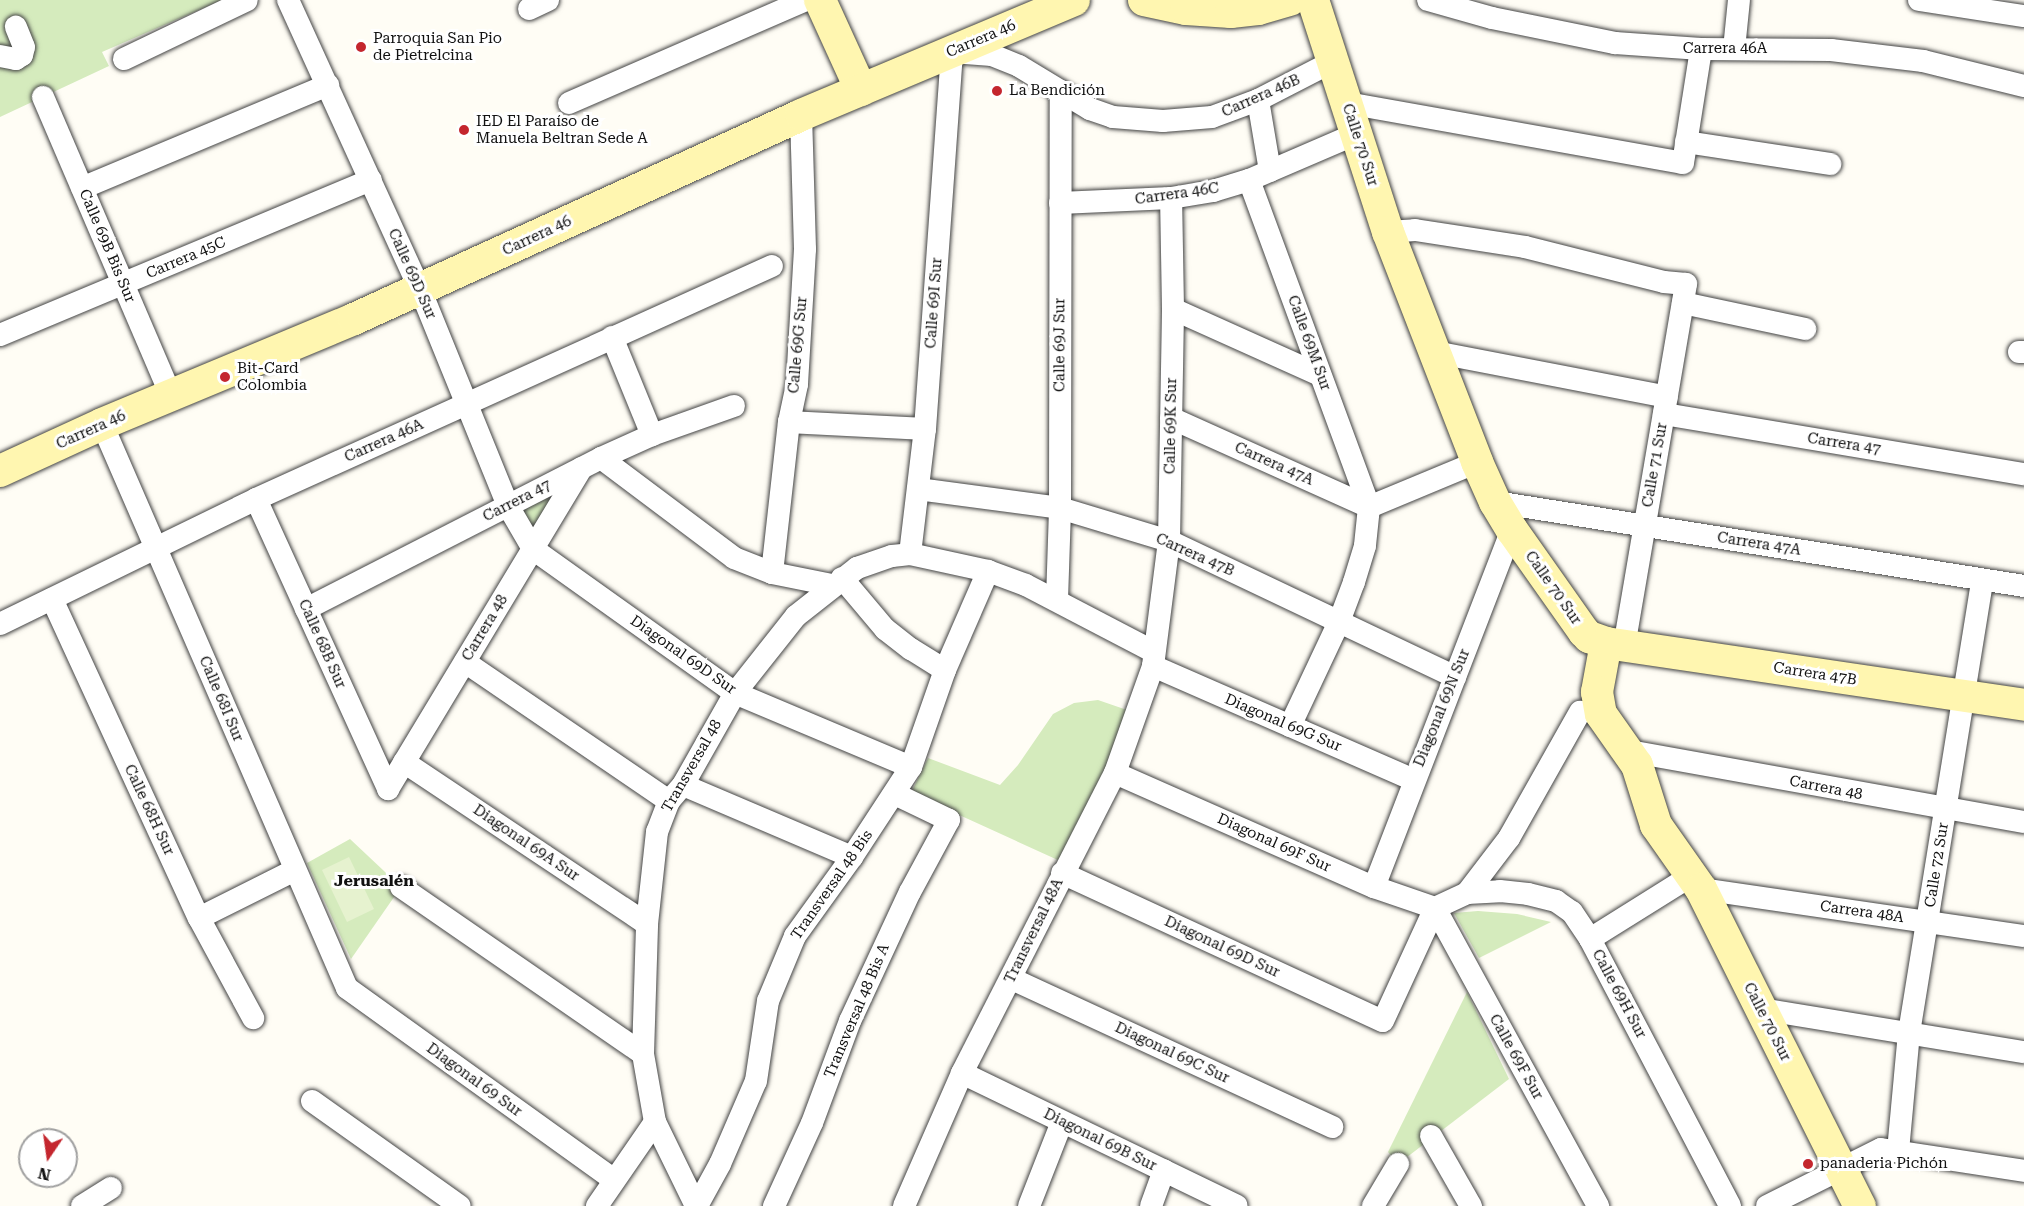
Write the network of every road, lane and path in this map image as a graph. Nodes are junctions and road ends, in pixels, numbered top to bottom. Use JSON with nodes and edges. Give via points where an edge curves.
{"nodes":[{"id":1,"x":247,"y":0,"type":"edge"},
{"id":2,"x":806,"y":0,"type":"edge"},
{"id":3,"x":820,"y":0,"type":"edge"},
{"id":4,"x":1074,"y":0,"type":"edge"},
{"id":5,"x":1144,"y":0,"type":"edge"},
{"id":6,"x":1290,"y":0,"type":"edge"},
{"id":7,"x":1312,"y":0,"type":"edge"},
{"id":8,"x":1428,"y":0,"type":"edge"},
{"id":9,"x":1739,"y":0,"type":"edge"},
{"id":10,"x":1919,"y":0,"type":"edge"},
{"id":11,"x":296,"y":2,"type":"edge"},
{"id":12,"x":1219,"y":6,"type":"edge"},
{"id":13,"x":2024,"y":16,"type":"edge"},
{"id":14,"x":16,"y":27,"type":"dead end"},
{"id":15,"x":1734,"y":49,"type":"junction"},
{"id":16,"x":1701,"y":50,"type":"junction"},
{"id":17,"x":952,"y":52,"type":"junction"},
{"id":18,"x":0,"y":56,"type":"edge"},
{"id":19,"x":124,"y":59,"type":"dead end"},
{"id":20,"x":1332,"y":62,"type":"junction"},
{"id":21,"x":328,"y":85,"type":"junction"},
{"id":22,"x":2024,"y":86,"type":"edge"},
{"id":23,"x":861,"y":90,"type":"junction"},
{"id":24,"x":1061,"y":91,"type":"junction"},
{"id":25,"x":43,"y":97,"type":"dead end"},
{"id":26,"x":1258,"y":100,"type":"junction"},
{"id":27,"x":569,"y":103,"type":"dead end"},
{"id":28,"x":1347,"y":103,"type":"junction"},
{"id":29,"x":801,"y":115,"type":"junction"},
{"id":30,"x":1356,"y":134,"type":"junction"},
{"id":31,"x":1685,"y":153,"type":"junction"},
{"id":32,"x":1830,"y":164,"type":"dead end"},
{"id":33,"x":1270,"y":171,"type":"junction"},
{"id":34,"x":371,"y":180,"type":"junction"},
{"id":35,"x":1249,"y":180,"type":"junction"},
{"id":36,"x":82,"y":188,"type":"junction"},
{"id":37,"x":1171,"y":198,"type":"junction"},
{"id":38,"x":1060,"y":203,"type":"junction"},
{"id":39,"x":1388,"y":232,"type":"junction"},
{"id":40,"x":772,"y":266,"type":"dead end"},
{"id":41,"x":123,"y":284,"type":"junction"},
{"id":42,"x":420,"y":289,"type":"junction"},
{"id":43,"x":1684,"y":294,"type":"junction"},
{"id":44,"x":1173,"y":309,"type":"junction"},
{"id":45,"x":1805,"y":329,"type":"dead end"},
{"id":46,"x":0,"y":335,"type":"edge"},
{"id":47,"x":612,"y":337,"type":"junction"},
{"id":48,"x":1434,"y":352,"type":"junction"},
{"id":49,"x":1320,"y":375,"type":"junction"},
{"id":50,"x":171,"y":395,"type":"junction"},
{"id":51,"x":466,"y":403,"type":"junction"},
{"id":52,"x":1665,"y":405,"type":"junction"},
{"id":53,"x":734,"y":406,"type":"dead end"},
{"id":54,"x":1171,"y":418,"type":"junction"},
{"id":55,"x":789,"y":422,"type":"junction"},
{"id":56,"x":102,"y":424,"type":"junction"},
{"id":57,"x":925,"y":429,"type":"junction"},
{"id":58,"x":652,"y":435,"type":"junction"},
{"id":59,"x":1476,"y":462,"type":"junction"},
{"id":60,"x":591,"y":463,"type":"junction"},
{"id":61,"x":0,"y":471,"type":"edge"},
{"id":62,"x":2024,"y":474,"type":"edge"},
{"id":63,"x":918,"y":489,"type":"junction"},
{"id":64,"x":256,"y":499,"type":"junction"},
{"id":65,"x":1495,"y":502,"type":"junction"},
{"id":66,"x":508,"y":506,"type":"junction"},
{"id":67,"x":1369,"y":507,"type":"junction"},
{"id":68,"x":1060,"y":508,"type":"junction"},
{"id":69,"x":1644,"y":526,"type":"junction"},
{"id":70,"x":1512,"y":530,"type":"junction"},
{"id":71,"x":1169,"y":541,"type":"junction"},
{"id":72,"x":156,"y":548,"type":"junction"},
{"id":73,"x":533,"y":549,"type":"junction"},
{"id":74,"x":910,"y":554,"type":"junction"},
{"id":75,"x":988,"y":571,"type":"junction"},
{"id":76,"x":772,"y":573,"type":"junction"},
{"id":77,"x":1982,"y":580,"type":"junction"},
{"id":78,"x":837,"y":582,"type":"junction"},
{"id":79,"x":2024,"y":586,"type":"edge"},
{"id":80,"x":52,"y":599,"type":"junction"},
{"id":81,"x":1057,"y":600,"type":"junction"},
{"id":82,"x":306,"y":609,"type":"junction"},
{"id":83,"x":1338,"y":622,"type":"junction"},
{"id":84,"x":0,"y":624,"type":"edge"},
{"id":85,"x":1615,"y":644,"type":"junction"},
{"id":86,"x":1153,"y":659,"type":"junction"},
{"id":87,"x":465,"y":662,"type":"junction"},
{"id":88,"x":945,"y":670,"type":"junction"},
{"id":89,"x":1455,"y":677,"type":"junction"},
{"id":90,"x":735,"y":693,"type":"junction"},
{"id":91,"x":1964,"y":696,"type":"junction"},
{"id":92,"x":2024,"y":705,"type":"edge"},
{"id":93,"x":1580,"y":712,"type":"dead end"},
{"id":94,"x":1290,"y":726,"type":"junction"},
{"id":95,"x":1629,"y":751,"type":"junction"},
{"id":96,"x":405,"y":762,"type":"junction"},
{"id":97,"x":911,"y":767,"type":"junction"},
{"id":98,"x":1115,"y":772,"type":"junction"},
{"id":99,"x":1414,"y":780,"type":"junction"},
{"id":100,"x":388,"y":789,"type":"joint"},
{"id":101,"x":676,"y":793,"type":"junction"},
{"id":102,"x":895,"y":794,"type":"junction"},
{"id":103,"x":1946,"y":810,"type":"junction"},
{"id":104,"x":2024,"y":822,"type":"edge"},
{"id":105,"x":852,"y":857,"type":"junction"},
{"id":106,"x":295,"y":870,"type":"junction"},
{"id":107,"x":1062,"y":873,"type":"junction"},
{"id":108,"x":1696,"y":882,"type":"junction"},
{"id":109,"x":401,"y":887,"type":"dead end"},
{"id":110,"x":1374,"y":887,"type":"junction"},
{"id":111,"x":1467,"y":893,"type":"junction"},
{"id":112,"x":1435,"y":908,"type":"junction"},
{"id":113,"x":199,"y":918,"type":"junction"},
{"id":114,"x":1928,"y":921,"type":"junction"},
{"id":115,"x":647,"y":924,"type":"junction"},
{"id":116,"x":2024,"y":936,"type":"edge"},
{"id":117,"x":1590,"y":939,"type":"junction"},
{"id":118,"x":341,"y":974,"type":"joint"},
{"id":119,"x":1012,"y":980,"type":"junction"},
{"id":120,"x":1760,"y":1009,"type":"junction"},
{"id":121,"x":253,"y":1018,"type":"dead end"},
{"id":122,"x":1909,"y":1033,"type":"junction"},
{"id":123,"x":2024,"y":1052,"type":"edge"},
{"id":124,"x":643,"y":1054,"type":"junction"},
{"id":125,"x":962,"y":1074,"type":"junction"},
{"id":126,"x":312,"y":1101,"type":"dead end"},
{"id":127,"x":655,"y":1122,"type":"junction"},
{"id":128,"x":1062,"y":1122,"type":"junction"},
{"id":129,"x":1332,"y":1127,"type":"dead end"},
{"id":130,"x":1431,"y":1136,"type":"dead end"},
{"id":131,"x":1889,"y":1150,"type":"junction"},
{"id":132,"x":1398,"y":1164,"type":"dead end"},
{"id":133,"x":1840,"y":1167,"type":"junction"},
{"id":134,"x":1164,"y":1170,"type":"junction"},
{"id":135,"x":2024,"y":1171,"type":"edge"},
{"id":136,"x":614,"y":1180,"type":"junction"},
{"id":137,"x":111,"y":1188,"type":"dead end"},
{"id":138,"x":82,"y":1206,"type":"edge"},
{"id":139,"x":460,"y":1206,"type":"edge"},
{"id":140,"x":597,"y":1206,"type":"edge"},
{"id":141,"x":696,"y":1206,"type":"edge"},
{"id":142,"x":774,"y":1206,"type":"edge"},
{"id":143,"x":904,"y":1206,"type":"edge"},
{"id":144,"x":1029,"y":1206,"type":"edge"},
{"id":145,"x":1151,"y":1206,"type":"edge"},
{"id":146,"x":1237,"y":1206,"type":"edge"},
{"id":147,"x":1373,"y":1206,"type":"edge"},
{"id":148,"x":1471,"y":1206,"type":"edge"},
{"id":149,"x":1598,"y":1206,"type":"edge"},
{"id":150,"x":1730,"y":1206,"type":"edge"},
{"id":151,"x":1767,"y":1206,"type":"edge"},
{"id":152,"x":1860,"y":1206,"type":"edge"}],
"edges":[{"from":1,"to":19,"type":"street"},
{"from":2,"to":27,"type":"street"},
{"from":3,"to":23,"type":"street"},
{"from":4,"to":17,"type":"street","name":"Carrera 46"},
{"from":5,"to":12,"type":"street"},
{"from":6,"to":12,"type":"street","via":[[1258,9]]},
{"from":7,"to":20,"type":"street","name":"Calle 70 Sur"},
{"from":8,"to":16,"type":"street","name":"Carrera 46A","via":[[1492,18],[1615,43]]},
{"from":9,"to":15,"type":"street"},
{"from":10,"to":13,"type":"street"},
{"from":11,"to":21,"type":"street","name":"Calle 69D Sur"},
{"from":14,"to":18,"type":"street","via":[[24,47],[22,55],[16,59]]},
{"from":15,"to":16,"type":"street","name":"Carrera 46A"},
{"from":15,"to":22,"type":"street","name":"Carrera 46A","via":[[1831,50],[1923,60]]},
{"from":16,"to":31,"type":"street"},
{"from":17,"to":23,"type":"street","name":"Carrera 46"},
{"from":17,"to":24,"type":"street","name":"Carrera 46B","via":[[992,55]]},
{"from":17,"to":57,"type":"street","name":"Calle 69I Sur"},
{"from":20,"to":26,"type":"street","name":"Carrera 46B"},
{"from":20,"to":28,"type":"street","name":"Calle 70 Sur"},
{"from":21,"to":34,"type":"street","name":"Calle 69D Sur"},
{"from":21,"to":36,"type":"street"},
{"from":23,"to":29,"type":"street","name":"Carrera 46"},
{"from":24,"to":26,"type":"street","name":"Carrera 46B","via":[[1090,109],[1138,120],[1212,117]]},
{"from":24,"to":38,"type":"street","name":"Calle 69J Sur"},
{"from":25,"to":36,"type":"street","name":"Calle 69B Bis Sur"},
{"from":26,"to":33,"type":"street"},
{"from":28,"to":30,"type":"street","name":"Calle 70 Sur"},
{"from":28,"to":31,"type":"street"},
{"from":29,"to":42,"type":"street","name":"Carrera 46"},
{"from":29,"to":55,"type":"street","name":"Calle 69G Sur","via":[[806,249],[797,384]]},
{"from":30,"to":33,"type":"street","name":"Carrera 46C"},
{"from":30,"to":39,"type":"street","name":"Calle 70 Sur"},
{"from":31,"to":32,"type":"street"},
{"from":33,"to":35,"type":"street","name":"Carrera 46C"},
{"from":34,"to":41,"type":"street","name":"Carrera 45C"},
{"from":34,"to":42,"type":"street","name":"Calle 69D Sur"},
{"from":35,"to":37,"type":"street","name":"Carrera 46C"},
{"from":35,"to":49,"type":"street","name":"Calle 69M Sur"},
{"from":36,"to":41,"type":"street","name":"Calle 69B Bis Sur"},
{"from":37,"to":38,"type":"street","name":"Carrera 46C"},
{"from":37,"to":44,"type":"street","name":"Calle 69K Sur"},
{"from":38,"to":68,"type":"street","name":"Calle 69J Sur"},
{"from":39,"to":43,"type":"street","via":[[1415,230],[1525,247],[1664,282]]},
{"from":39,"to":48,"type":"street","name":"Calle 70 Sur"},
{"from":40,"to":47,"type":"street","name":"Carrera 46A"},
{"from":41,"to":46,"type":"street","name":"Carrera 45C"},
{"from":41,"to":50,"type":"street","name":"Calle 69B Bis Sur"},
{"from":42,"to":50,"type":"street","name":"Carrera 46"},
{"from":42,"to":51,"type":"street","name":"Calle 69D Sur"},
{"from":43,"to":45,"type":"street"},
{"from":43,"to":52,"type":"street","name":"Calle 71 Sur"},
{"from":44,"to":49,"type":"street"},
{"from":44,"to":54,"type":"street","name":"Calle 69K Sur"},
{"from":47,"to":51,"type":"street","name":"Carrera 46A"},
{"from":47,"to":58,"type":"street"},
{"from":48,"to":52,"type":"street","name":"Carrera 47"},
{"from":48,"to":59,"type":"street","name":"Calle 70 Sur"},
{"from":49,"to":67,"type":"street","name":"Calle 69M Sur"},
{"from":50,"to":56,"type":"street","name":"Carrera 46"},
{"from":51,"to":64,"type":"street","name":"Carrera 46A"},
{"from":51,"to":66,"type":"street","name":"Calle 69D Sur"},
{"from":52,"to":62,"type":"street","name":"Carrera 47"},
{"from":52,"to":69,"type":"street","name":"Calle 71 Sur"},
{"from":53,"to":58,"type":"street","name":"Carrera 47"},
{"from":54,"to":67,"type":"street","name":"Carrera 47A"},
{"from":54,"to":71,"type":"street","name":"Calle 69K Sur"},
{"from":55,"to":57,"type":"street"},
{"from":55,"to":76,"type":"street","name":"Calle 69G Sur"},
{"from":56,"to":61,"type":"street","name":"Carrera 46"},
{"from":56,"to":72,"type":"street","name":"Calle 68I Sur"},
{"from":57,"to":63,"type":"street","name":"Calle 69I Sur"},
{"from":58,"to":60,"type":"street","name":"Carrera 47"},
{"from":59,"to":65,"type":"street","name":"Calle 70 Sur"},
{"from":59,"to":67,"type":"street"},
{"from":60,"to":66,"type":"street","name":"Carrera 47"},
{"from":60,"to":73,"type":"street","name":"Carrera 48"},
{"from":60,"to":76,"type":"street","via":[[734,558]]},
{"from":63,"to":68,"type":"street","name":"Carrera 47B"},
{"from":63,"to":74,"type":"street","name":"Calle 69I Sur"},
{"from":64,"to":72,"type":"street","name":"Carrera 46A"},
{"from":64,"to":82,"type":"street","name":"Calle 68B Sur"},
{"from":65,"to":69,"type":"street","name":"Carrera 47A"},
{"from":65,"to":70,"type":"street","name":"Calle 70 Sur"},
{"from":66,"to":73,"type":"street","name":"Calle 69D Sur"},
{"from":66,"to":82,"type":"street","name":"Carrera 47"},
{"from":67,"to":83,"type":"street","via":[[1365,546]]},
{"from":68,"to":71,"type":"street","name":"Carrera 47B"},
{"from":68,"to":81,"type":"street","name":"Calle 69J Sur"},
{"from":69,"to":77,"type":"street","name":"Carrera 47A"},
{"from":69,"to":85,"type":"street","name":"Calle 71 Sur"},
{"from":70,"to":85,"type":"street","name":"Calle 70 Sur","via":[[1589,638]]},
{"from":70,"to":89,"type":"street","name":"Diagonal 69N Sur"},
{"from":71,"to":83,"type":"street","name":"Carrera 47B"},
{"from":71,"to":86,"type":"street","name":"Calle 69K Sur"},
{"from":72,"to":80,"type":"street","name":"Carrera 46A"},
{"from":72,"to":106,"type":"street","name":"Calle 68I Sur"},
{"from":73,"to":87,"type":"street","name":"Carrera 48"},
{"from":73,"to":90,"type":"street","name":"Diagonal 69D Sur"},
{"from":74,"to":75,"type":"street","name":"Diagonal 69G Sur"},
{"from":74,"to":78,"type":"street","name":"Transversal 48","via":[[875,561]]},
{"from":75,"to":81,"type":"street","name":"Diagonal 69G Sur"},
{"from":75,"to":88,"type":"street","name":"Transversal 48 Bis"},
{"from":76,"to":78,"type":"street"},
{"from":77,"to":79,"type":"street","name":"Carrera 47A"},
{"from":77,"to":91,"type":"street","name":"Calle 72 Sur"},
{"from":78,"to":88,"type":"street","via":[[885,629]]},
{"from":78,"to":90,"type":"street","name":"Transversal 48","via":[[796,616]]},
{"from":80,"to":84,"type":"street","name":"Carrera 46A"},
{"from":80,"to":113,"type":"street","name":"Calle 68H Sur"},
{"from":81,"to":86,"type":"street","name":"Diagonal 69G Sur"},
{"from":82,"to":100,"type":"street","name":"Calle 68B Sur"},
{"from":83,"to":89,"type":"street","name":"Carrera 47B"},
{"from":83,"to":94,"type":"street"},
{"from":85,"to":91,"type":"street","name":"Carrera 47B"},
{"from":85,"to":95,"type":"street","name":"Calle 70 Sur","via":[[1598,683],[1599,707]]},
{"from":86,"to":94,"type":"street","name":"Diagonal 69G Sur"},
{"from":86,"to":98,"type":"street","name":"Transversal 48A"},
{"from":87,"to":96,"type":"street","name":"Carrera 48"},
{"from":87,"to":101,"type":"street"},
{"from":88,"to":97,"type":"street","name":"Transversal 48 Bis"},
{"from":89,"to":99,"type":"street","name":"Diagonal 69N Sur"},
{"from":90,"to":97,"type":"street","name":"Diagonal 69D Sur"},
{"from":90,"to":101,"type":"street","name":"Transversal 48"},
{"from":91,"to":92,"type":"street","name":"Carrera 47B"},
{"from":91,"to":103,"type":"street","name":"Calle 72 Sur"},
{"from":93,"to":111,"type":"street","via":[[1509,838]]},
{"from":94,"to":99,"type":"street","name":"Diagonal 69G Sur"},
{"from":95,"to":103,"type":"street","name":"Carrera 48"},
{"from":95,"to":108,"type":"street","name":"Calle 70 Sur","via":[[1642,778],[1653,819]]},
{"from":96,"to":100,"type":"street","name":"Carrera 48"},
{"from":96,"to":115,"type":"street","name":"Diagonal 69A Sur"},
{"from":97,"to":102,"type":"street","name":"Transversal 48 Bis"},
{"from":98,"to":107,"type":"street","name":"Transversal 48A"},
{"from":98,"to":110,"type":"street","name":"Diagonal 69F Sur"},
{"from":99,"to":110,"type":"street","name":"Diagonal 69N Sur"},
{"from":101,"to":105,"type":"street"},
{"from":101,"to":115,"type":"street","name":"Transversal 48","via":[[657,832]]},
{"from":102,"to":105,"type":"street","name":"Transversal 48 Bis"},
{"from":102,"to":142,"type":"street","name":"Transversal 48 Bis A","via":[[949,820],[910,892],[850,1020],[812,1123]]},
{"from":103,"to":104,"type":"street","name":"Carrera 48"},
{"from":103,"to":114,"type":"street","name":"Calle 72 Sur"},
{"from":105,"to":141,"type":"street","name":"Transversal 48 Bis","via":[[795,936],[768,1001],[756,1081],[720,1164]]},
{"from":106,"to":113,"type":"street"},
{"from":106,"to":118,"type":"street","name":"Calle 68I Sur"},
{"from":107,"to":112,"type":"street","name":"Diagonal 69D Sur","via":[[1383,1021]]},
{"from":107,"to":119,"type":"street","name":"Transversal 48A"},
{"from":108,"to":114,"type":"street","name":"Carrera 48A"},
{"from":108,"to":117,"type":"street"},
{"from":108,"to":120,"type":"street","name":"Calle 70 Sur"},
{"from":109,"to":124,"type":"street"},
{"from":110,"to":112,"type":"street","name":"Diagonal 69F Sur"},
{"from":111,"to":112,"type":"street","name":"Calle 69H Sur"},
{"from":111,"to":117,"type":"street","name":"Calle 69H Sur","via":[[1528,894],[1556,901],[1572,912]]},
{"from":112,"to":149,"type":"street","name":"Calle 69F Sur"},
{"from":113,"to":121,"type":"street","name":"Calle 68H Sur"},
{"from":114,"to":116,"type":"street","name":"Carrera 48A"},
{"from":114,"to":122,"type":"street","name":"Calle 72 Sur"},
{"from":115,"to":124,"type":"street","name":"Transversal 48"},
{"from":117,"to":150,"type":"street","name":"Calle 69H Sur"},
{"from":118,"to":136,"type":"street","name":"Diagonal 69 Sur","via":[[347,988]]},
{"from":119,"to":125,"type":"street","name":"Transversal 48A"},
{"from":119,"to":129,"type":"street","name":"Diagonal 69C Sur"},
{"from":120,"to":122,"type":"street"},
{"from":120,"to":133,"type":"street","name":"Calle 70 Sur"},
{"from":122,"to":123,"type":"street"},
{"from":122,"to":131,"type":"street","name":"Calle 72 Sur"},
{"from":124,"to":127,"type":"street","name":"Transversal 48"},
{"from":125,"to":128,"type":"street","name":"Diagonal 69B Sur"},
{"from":125,"to":143,"type":"street","name":"Transversal 48A"},
{"from":126,"to":139,"type":"street"},
{"from":127,"to":136,"type":"street"},
{"from":127,"to":141,"type":"street","name":"Transversal 48"},
{"from":128,"to":134,"type":"street","name":"Diagonal 69B Sur"},
{"from":128,"to":144,"type":"street"},
{"from":130,"to":148,"type":"street"},
{"from":131,"to":133,"type":"street"},
{"from":131,"to":135,"type":"street"},
{"from":132,"to":147,"type":"street"},
{"from":133,"to":151,"type":"street"},
{"from":133,"to":152,"type":"street","name":"Calle 70 Sur"},
{"from":134,"to":145,"type":"street"},
{"from":134,"to":146,"type":"street","name":"Diagonal 69B Sur"},
{"from":136,"to":140,"type":"street"},
{"from":137,"to":138,"type":"street"}]}
